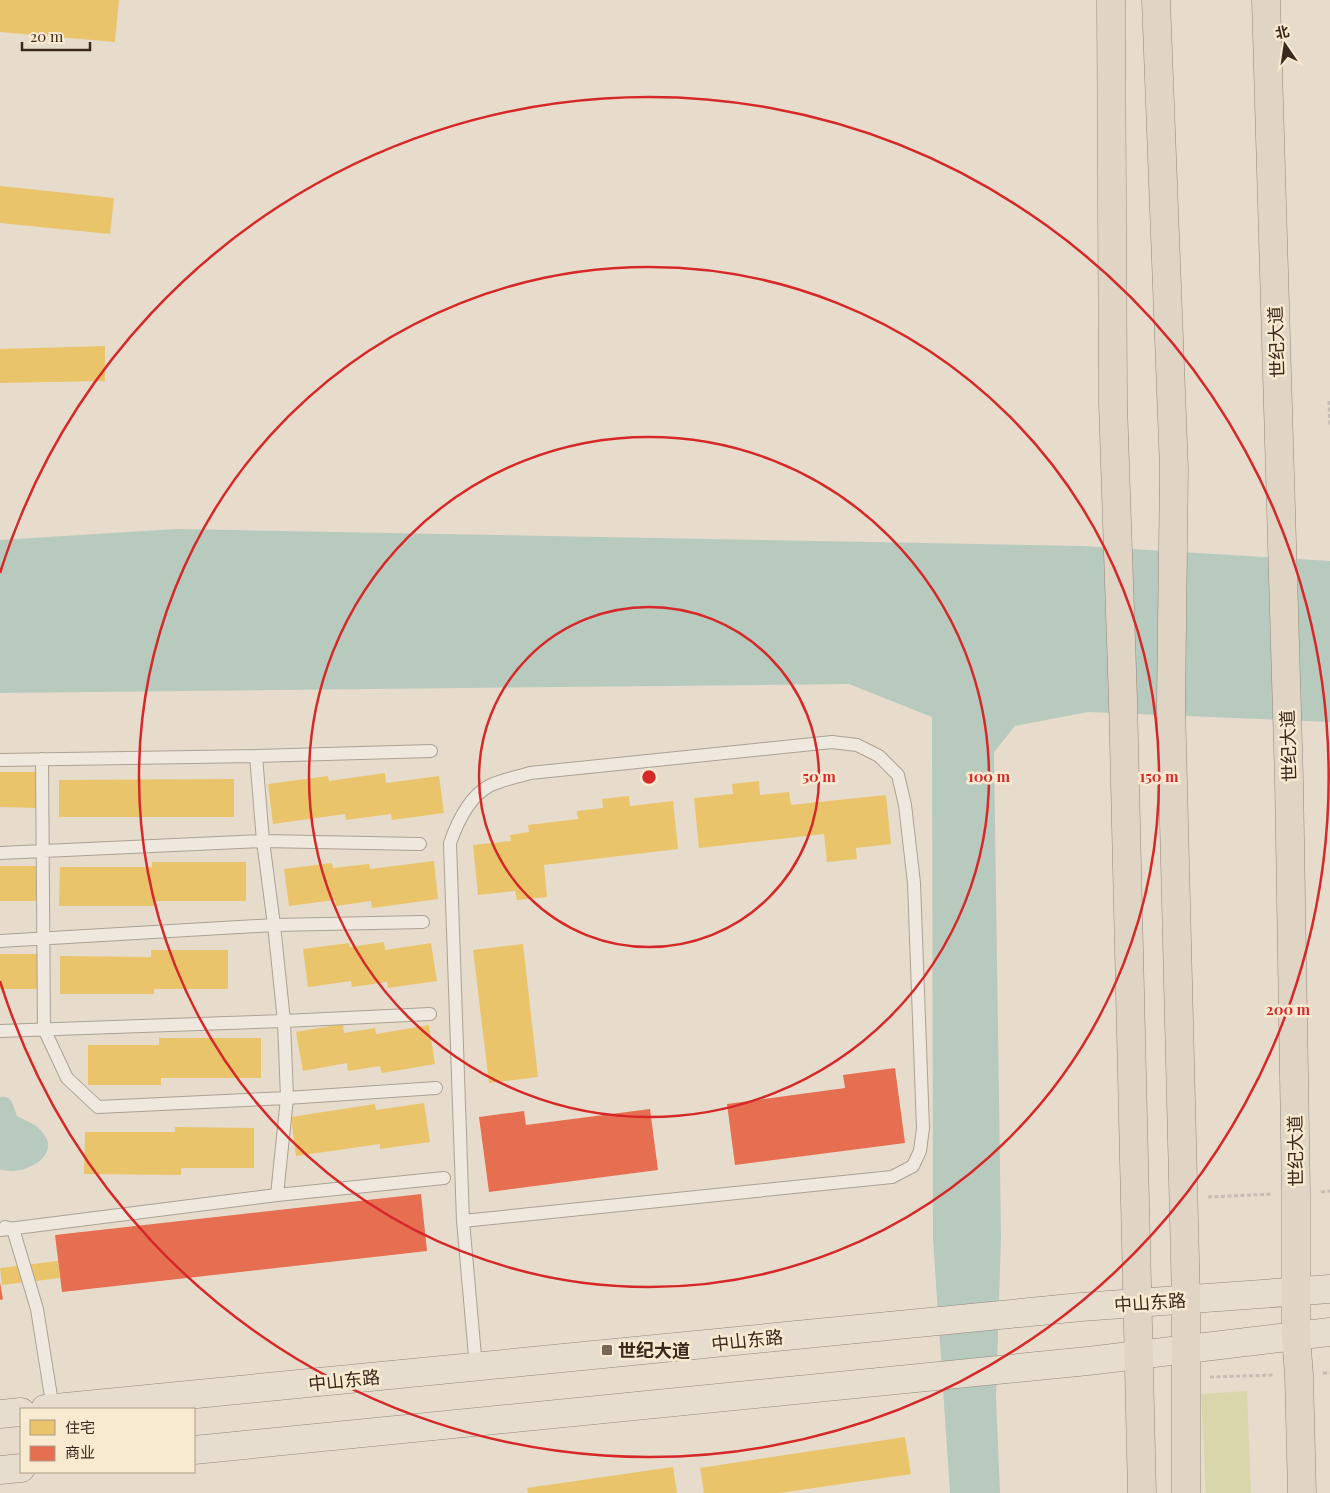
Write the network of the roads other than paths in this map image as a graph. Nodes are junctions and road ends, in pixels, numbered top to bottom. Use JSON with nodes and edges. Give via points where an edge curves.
{"nodes":[{"id":1,"x":1111,"y":0,"type":"edge"},
{"id":2,"x":1156,"y":0,"type":"edge"},
{"id":3,"x":1266,"y":0,"type":"edge"},
{"id":4,"x":430,"y":751,"type":"dead end"},
{"id":5,"x":256,"y":756,"type":"junction"},
{"id":6,"x":42,"y":759,"type":"junction"},
{"id":7,"x":0,"y":760,"type":"edge"},
{"id":8,"x":263,"y":841,"type":"junction"},
{"id":9,"x":420,"y":844,"type":"dead end"},
{"id":10,"x":43,"y":851,"type":"junction"},
{"id":11,"x":0,"y":853,"type":"edge"},
{"id":12,"x":423,"y":922,"type":"dead end"},
{"id":13,"x":274,"y":925,"type":"junction"},
{"id":14,"x":44,"y":939,"type":"junction"},
{"id":15,"x":0,"y":941,"type":"edge"},
{"id":16,"x":430,"y":1014,"type":"dead end"},
{"id":17,"x":284,"y":1021,"type":"junction"},
{"id":18,"x":44,"y":1029,"type":"junction"},
{"id":19,"x":0,"y":1031,"type":"edge"},
{"id":20,"x":436,"y":1088,"type":"dead end"},
{"id":21,"x":287,"y":1098,"type":"junction"},
{"id":22,"x":444,"y":1178,"type":"dead end"},
{"id":23,"x":277,"y":1195,"type":"junction"},
{"id":24,"x":463,"y":1221,"type":"junction"},
{"id":25,"x":0,"y":1225,"type":"edge"},
{"id":26,"x":6,"y":1230,"type":"edge"},
{"id":27,"x":1330,"y":1289,"type":"edge"},
{"id":28,"x":1297,"y":1291,"type":"junction"},
{"id":29,"x":1186,"y":1299,"type":"junction"},
{"id":30,"x":1137,"y":1303,"type":"junction"},
{"id":31,"x":1330,"y":1332,"type":"edge"},
{"id":32,"x":1296,"y":1336,"type":"junction"},
{"id":33,"x":1185,"y":1350,"type":"junction"},
{"id":34,"x":1138,"y":1355,"type":"junction"},
{"id":35,"x":476,"y":1367,"type":"junction"},
{"id":36,"x":49,"y":1408,"type":"edge"},
{"id":37,"x":59,"y":1408,"type":"edge"},
{"id":38,"x":20,"y":1412,"type":"edge"},
{"id":39,"x":0,"y":1414,"type":"edge"},
{"id":40,"x":195,"y":1450,"type":"edge"},
{"id":41,"x":20,"y":1468,"type":"edge"},
{"id":42,"x":0,"y":1470,"type":"edge"},
{"id":43,"x":1142,"y":1493,"type":"edge"},
{"id":44,"x":1186,"y":1493,"type":"edge"},
{"id":45,"x":1302,"y":1493,"type":"edge"}],
"edges":[{"from":1,"to":30,"type":"highway","via":[[1113,394]]},
{"from":2,"to":29,"type":"highway","via":[[1174,469],[1171,704]]},
{"from":3,"to":28,"type":"highway","name":"世纪大道","via":[[1287,702]]},
{"from":4,"to":5,"type":"lane"},
{"from":5,"to":6,"type":"lane"},
{"from":5,"to":8,"type":"lane"},
{"from":6,"to":7,"type":"lane"},
{"from":6,"to":10,"type":"lane"},
{"from":8,"to":9,"type":"lane"},
{"from":8,"to":10,"type":"lane"},
{"from":8,"to":13,"type":"lane"},
{"from":10,"to":11,"type":"lane"},
{"from":10,"to":14,"type":"lane"},
{"from":12,"to":13,"type":"lane"},
{"from":13,"to":14,"type":"lane"},
{"from":13,"to":17,"type":"lane"},
{"from":14,"to":15,"type":"lane"},
{"from":14,"to":18,"type":"lane"},
{"from":16,"to":17,"type":"lane"},
{"from":17,"to":18,"type":"lane"},
{"from":17,"to":21,"type":"lane"},
{"from":18,"to":19,"type":"lane"},
{"from":18,"to":21,"type":"lane","via":[[67,1078],[98,1107]]},
{"from":20,"to":21,"type":"lane"},
{"from":21,"to":23,"type":"lane"},
{"from":22,"to":23,"type":"lane"},
{"from":23,"to":26,"type":"lane"},
{"from":24,"to":24,"type":"lane","via":[[892,1177],[913,1166],[920,1151],[923,1128],[914,883],[905,805],[898,776],[879,756],[857,745],[832,742],[530,774],[490,785],[476,795],[456,826],[450,843]]},
{"from":24,"to":35,"type":"lane"},
{"from":25,"to":26,"type":"lane"},
{"from":26,"to":36,"type":"lane","via":[[37,1309]]},
{"from":27,"to":28,"type":"main road","name":"中山东路"},
{"from":28,"to":29,"type":"main road","name":"中山东路"},
{"from":28,"to":32,"type":"highway","name":"世纪大道"},
{"from":29,"to":30,"type":"main road","name":"中山东路"},
{"from":29,"to":33,"type":"highway"},
{"from":30,"to":34,"type":"highway"},
{"from":30,"to":35,"type":"main road","name":"中山东路"},
{"from":31,"to":32,"type":"main road"},
{"from":32,"to":33,"type":"main road"},
{"from":32,"to":45,"type":"highway","name":"世纪大道"},
{"from":33,"to":34,"type":"main road"},
{"from":33,"to":44,"type":"highway"},
{"from":34,"to":40,"type":"main road"},
{"from":34,"to":43,"type":"highway"},
{"from":35,"to":37,"type":"main road","name":"中山东路"},
{"from":38,"to":39,"type":"main road"},
{"from":41,"to":42,"type":"main road"}]}
